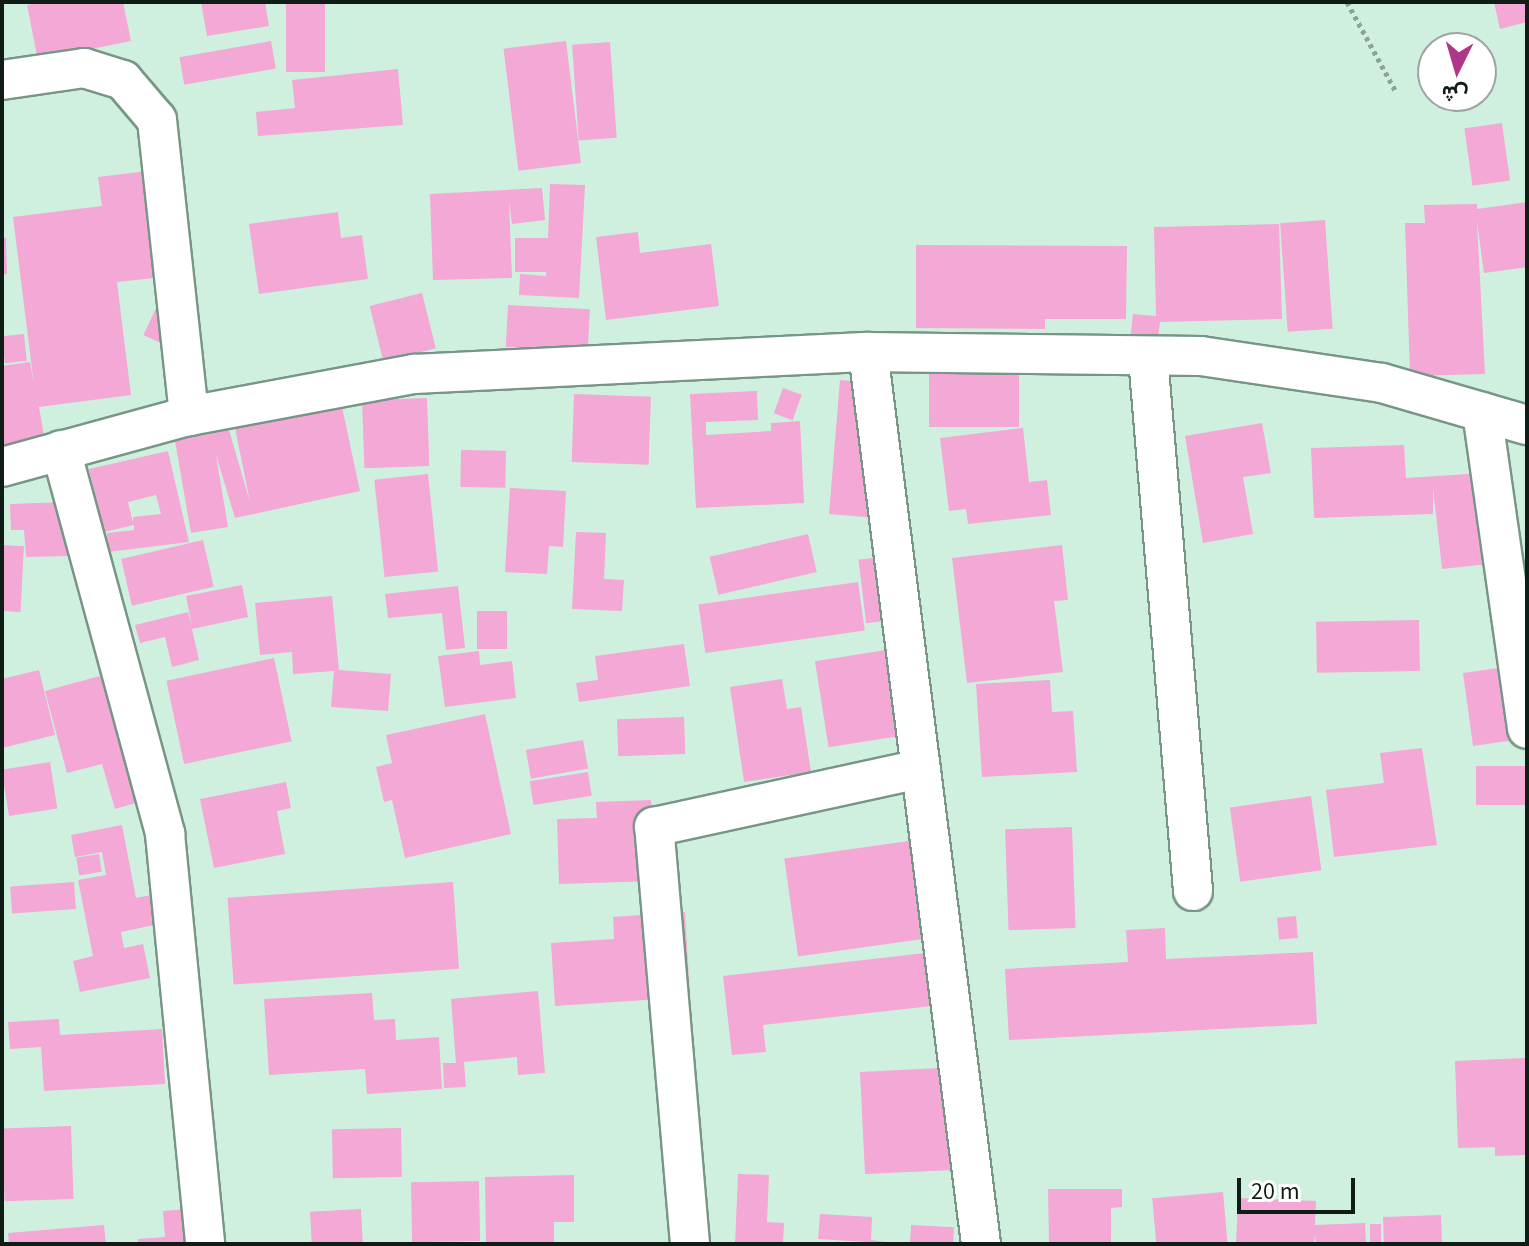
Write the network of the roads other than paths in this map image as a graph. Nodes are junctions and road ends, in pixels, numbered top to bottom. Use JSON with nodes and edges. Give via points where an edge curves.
{"nodes":[{"id":1,"x":2,"y":80,"type":"edge"},
{"id":2,"x":868,"y":352,"type":"junction"},
{"id":3,"x":1148,"y":357,"type":"junction"},
{"id":4,"x":1482,"y":412,"type":"junction"},
{"id":5,"x":189,"y":416,"type":"junction"},
{"id":6,"x":1527,"y":425,"type":"edge"},
{"id":7,"x":61,"y":450,"type":"junction"},
{"id":8,"x":2,"y":467,"type":"edge"},
{"id":9,"x":1527,"y":729,"type":"edge"},
{"id":10,"x":921,"y":769,"type":"junction"},
{"id":11,"x":1193,"y":891,"type":"dead end"},
{"id":12,"x":205,"y":1244,"type":"edge"},
{"id":13,"x":690,"y":1244,"type":"edge"},
{"id":14,"x":981,"y":1244,"type":"edge"}],
"edges":[{"from":1,"to":5,"type":"street","via":[[84,68],[123,80],[157,120]]},
{"from":2,"to":3,"type":"street"},
{"from":2,"to":5,"type":"street","via":[[414,374]]},
{"from":2,"to":10,"type":"street"},
{"from":3,"to":4,"type":"street","via":[[1201,356],[1382,383]]},
{"from":3,"to":11,"type":"street"},
{"from":4,"to":6,"type":"street"},
{"from":4,"to":9,"type":"street"},
{"from":5,"to":7,"type":"street"},
{"from":7,"to":8,"type":"street"},
{"from":7,"to":12,"type":"street","via":[[165,834]]},
{"from":10,"to":13,"type":"street","via":[[654,827]]},
{"from":10,"to":14,"type":"street"}]}
